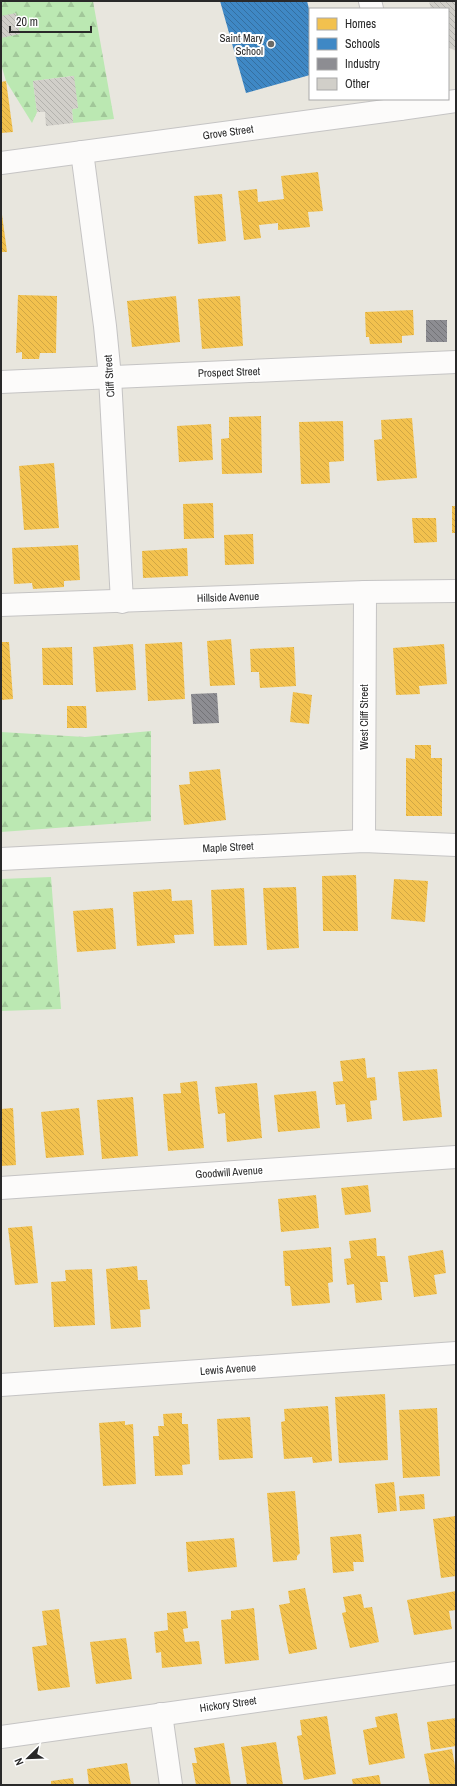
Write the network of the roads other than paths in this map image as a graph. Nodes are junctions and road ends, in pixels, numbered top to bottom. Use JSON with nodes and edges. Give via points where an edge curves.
{"nodes":[{"id":1,"x":456,"y":101,"type":"edge"},
{"id":2,"x":399,"y":104,"type":"edge"},
{"id":3,"x":82,"y":152,"type":"junction"},
{"id":4,"x":1,"y":164,"type":"edge"},
{"id":5,"x":456,"y":362,"type":"edge"},
{"id":6,"x":110,"y":377,"type":"junction"},
{"id":7,"x":1,"y":382,"type":"edge"},
{"id":8,"x":456,"y":591,"type":"edge"},
{"id":9,"x":365,"y":592,"type":"junction"},
{"id":10,"x":122,"y":602,"type":"junction"},
{"id":11,"x":1,"y":605,"type":"edge"},
{"id":12,"x":364,"y":842,"type":"junction"},
{"id":13,"x":456,"y":845,"type":"edge"},
{"id":14,"x":1,"y":859,"type":"edge"},
{"id":15,"x":456,"y":1157,"type":"edge"},
{"id":16,"x":1,"y":1188,"type":"edge"},
{"id":17,"x":456,"y":1353,"type":"edge"},
{"id":18,"x":1,"y":1385,"type":"edge"},
{"id":19,"x":456,"y":1673,"type":"edge"},
{"id":20,"x":161,"y":1714,"type":"junction"},
{"id":21,"x":1,"y":1738,"type":"edge"},
{"id":22,"x":171,"y":1785,"type":"edge"}],
"edges":[{"from":1,"to":2,"type":"street","name":"Grove Street"},
{"from":2,"to":3,"type":"street","name":"Grove Street"},
{"from":3,"to":4,"type":"street","name":"Grove Street"},
{"from":3,"to":6,"type":"street","name":"Cliff Street"},
{"from":5,"to":6,"type":"street","name":"Prospect Street"},
{"from":6,"to":7,"type":"street","name":"Prospect Street"},
{"from":6,"to":10,"type":"street","name":"Cliff Street"},
{"from":8,"to":9,"type":"street","name":"Hillside Avenue"},
{"from":9,"to":10,"type":"street","name":"Hillside Avenue"},
{"from":9,"to":12,"type":"street","name":"West Cliff Street"},
{"from":10,"to":11,"type":"street","name":"Hillside Avenue"},
{"from":12,"to":13,"type":"street","name":"Maple Street"},
{"from":12,"to":14,"type":"street","name":"Maple Street"},
{"from":15,"to":16,"type":"street","name":"Goodwill Avenue"},
{"from":17,"to":18,"type":"street","name":"Lewis Avenue"},
{"from":19,"to":20,"type":"street","name":"Hickory Street"},
{"from":20,"to":21,"type":"street","name":"Hickory Street"},
{"from":20,"to":22,"type":"street"}]}
